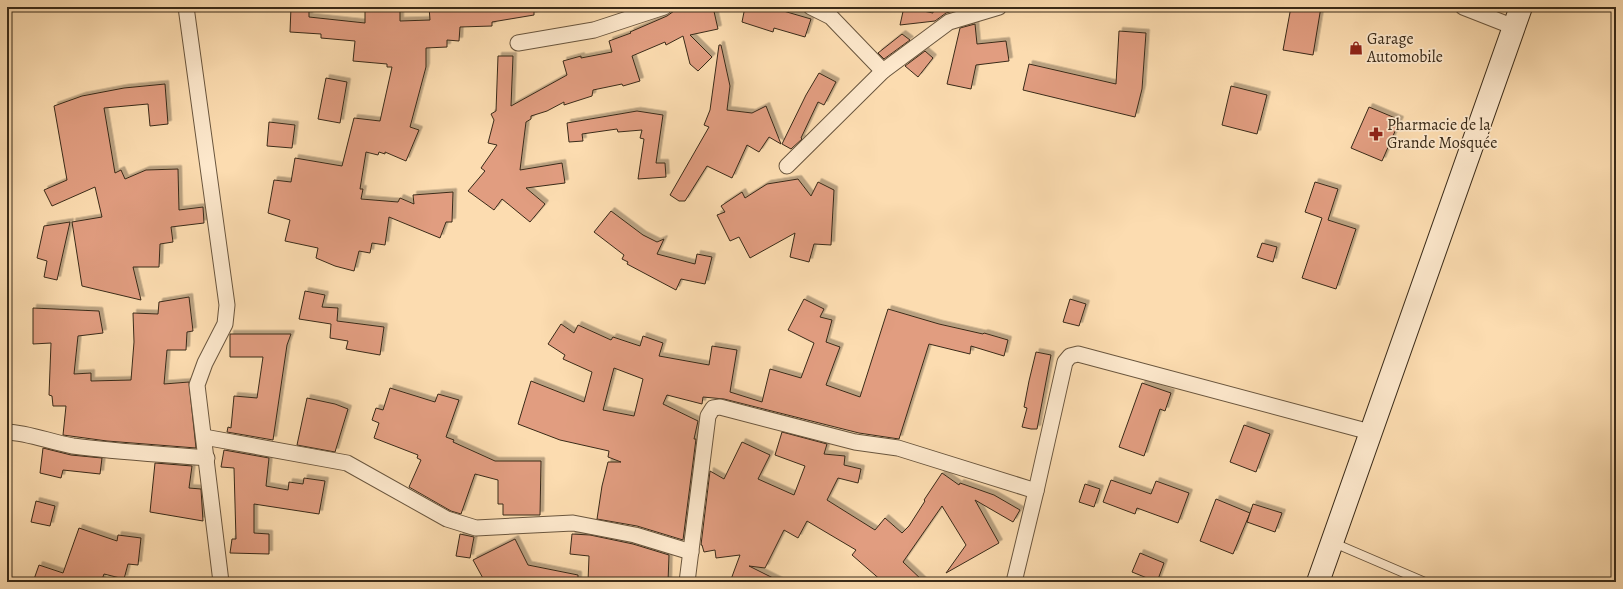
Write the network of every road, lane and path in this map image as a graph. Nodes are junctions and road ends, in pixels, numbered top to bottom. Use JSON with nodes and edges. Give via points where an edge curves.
{"nodes":[{"id":1,"x":186,"y":7,"type":"edge"},
{"id":2,"x":664,"y":7,"type":"edge"},
{"id":3,"x":811,"y":7,"type":"edge"},
{"id":4,"x":999,"y":7,"type":"edge"},
{"id":5,"x":1463,"y":7,"type":"edge"},
{"id":6,"x":1518,"y":17,"type":"edge"},
{"id":7,"x":518,"y":43,"type":"dead end"},
{"id":8,"x":883,"y":71,"type":"junction"},
{"id":9,"x":787,"y":166,"type":"dead end"},
{"id":10,"x":7,"y":432,"type":"edge"},
{"id":11,"x":1370,"y":432,"type":"junction"},
{"id":12,"x":204,"y":437,"type":"junction"},
{"id":13,"x":207,"y":458,"type":"junction"},
{"id":14,"x":1036,"y":491,"type":"junction"},
{"id":15,"x":1333,"y":542,"type":"junction"},
{"id":16,"x":691,"y":552,"type":"junction"},
{"id":17,"x":221,"y":582,"type":"edge"},
{"id":18,"x":687,"y":582,"type":"edge"},
{"id":19,"x":1014,"y":582,"type":"edge"},
{"id":20,"x":1318,"y":582,"type":"edge"},
{"id":21,"x":1425,"y":582,"type":"edge"}],
"edges":[{"from":1,"to":12,"type":"street","via":[[228,305],[225,324],[204,363],[197,385]]},
{"from":2,"to":7,"type":"street","via":[[594,30]]},
{"from":3,"to":8,"type":"street","via":[[832,17]]},
{"from":4,"to":8,"type":"street","via":[[949,22]]},
{"from":5,"to":6,"type":"street"},
{"from":6,"to":11,"type":"main road"},
{"from":8,"to":9,"type":"street"},
{"from":10,"to":13,"type":"street","via":[[22,433],[73,446]]},
{"from":11,"to":14,"type":"street","via":[[1078,354],[1070,356],[1065,362]]},
{"from":11,"to":15,"type":"main road"},
{"from":12,"to":13,"type":"street"},
{"from":12,"to":16,"type":"street","via":[[347,463],[447,519],[476,528],[573,523],[635,535]]},
{"from":13,"to":17,"type":"street"},
{"from":14,"to":16,"type":"street","via":[[898,448],[855,442],[720,407],[713,408],[708,416]]},
{"from":14,"to":19,"type":"street"},
{"from":15,"to":20,"type":"main road"},
{"from":15,"to":21,"type":"lane"},
{"from":16,"to":18,"type":"street"}]}
